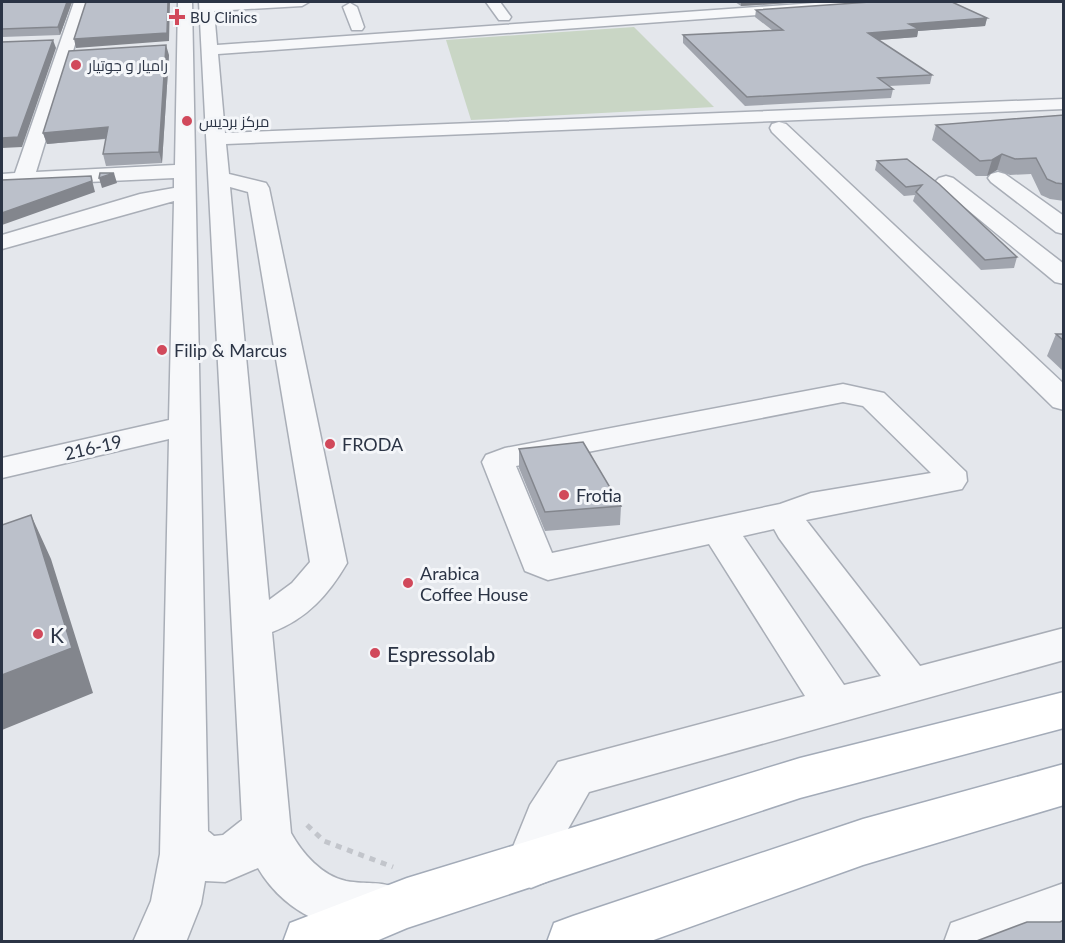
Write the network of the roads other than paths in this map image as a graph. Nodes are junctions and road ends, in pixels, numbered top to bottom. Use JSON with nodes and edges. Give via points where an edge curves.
{"nodes":[{"id":1,"x":81,"y":2,"type":"edge"},
{"id":2,"x":283,"y":2,"type":"edge"},
{"id":3,"x":302,"y":2,"type":"edge"},
{"id":4,"x":493,"y":2,"type":"edge"},
{"id":5,"x":727,"y":2,"type":"edge"},
{"id":6,"x":880,"y":2,"type":"edge"},
{"id":7,"x":199,"y":3,"type":"edge"},
{"id":8,"x":664,"y":4,"type":"edge"},
{"id":9,"x":350,"y":7,"type":"dead end"},
{"id":10,"x":504,"y":17,"type":"junction"},
{"id":11,"x":357,"y":27,"type":"junction"},
{"id":12,"x":46,"y":42,"type":"edge"},
{"id":13,"x":270,"y":45,"type":"junction"},
{"id":14,"x":66,"y":48,"type":"junction"},
{"id":15,"x":186,"y":48,"type":"junction"},
{"id":16,"x":86,"y":53,"type":"edge"},
{"id":17,"x":198,"y":86,"type":"junction"},
{"id":18,"x":1064,"y":104,"type":"edge"},
{"id":19,"x":1064,"y":117,"type":"edge"},
{"id":20,"x":779,"y":128,"type":"junction"},
{"id":21,"x":217,"y":156,"type":"junction"},
{"id":22,"x":998,"y":178,"type":"edge"},
{"id":23,"x":23,"y":179,"type":"junction"},
{"id":24,"x":2,"y":180,"type":"edge"},
{"id":25,"x":185,"y":182,"type":"junction"},
{"id":26,"x":946,"y":182,"type":"dead end"},
{"id":27,"x":1060,"y":222,"type":"edge"},
{"id":28,"x":2,"y":242,"type":"edge"},
{"id":29,"x":1064,"y":277,"type":"edge"},
{"id":30,"x":1064,"y":401,"type":"edge"},
{"id":31,"x":185,"y":426,"type":"junction"},
{"id":32,"x":2,"y":468,"type":"edge"},
{"id":33,"x":787,"y":514,"type":"junction"},
{"id":34,"x":716,"y":530,"type":"junction"},
{"id":35,"x":253,"y":623,"type":"junction"},
{"id":36,"x":1064,"y":644,"type":"edge"},
{"id":37,"x":910,"y":684,"type":"junction"},
{"id":38,"x":834,"y":705,"type":"junction"},
{"id":39,"x":1064,"y":710,"type":"edge"},
{"id":40,"x":1064,"y":784,"type":"edge"},
{"id":41,"x":286,"y":821,"type":"junction"},
{"id":42,"x":184,"y":835,"type":"junction"},
{"id":43,"x":531,"y":864,"type":"junction"},
{"id":44,"x":406,"y":883,"type":"junction"},
{"id":45,"x":1064,"y":908,"type":"edge"},
{"id":46,"x":646,"y":928,"type":"edge"},
{"id":47,"x":159,"y":942,"type":"edge"},
{"id":48,"x":309,"y":942,"type":"edge"},
{"id":49,"x":573,"y":942,"type":"edge"},
{"id":50,"x":970,"y":942,"type":"edge"}],
"edges":[{"from":1,"to":14,"type":"street"},
{"from":2,"to":3,"type":"street"},
{"from":2,"to":7,"type":"street"},
{"from":4,"to":10,"type":"street"},
{"from":5,"to":8,"type":"street"},
{"from":6,"to":13,"type":"street"},
{"from":7,"to":15,"type":"street"},
{"from":8,"to":10,"type":"street"},
{"from":9,"to":11,"type":"street"},
{"from":10,"to":11,"type":"street"},
{"from":11,"to":13,"type":"street","via":[[284,33],[272,36]]},
{"from":12,"to":14,"type":"street"},
{"from":13,"to":15,"type":"street"},
{"from":14,"to":16,"type":"street"},
{"from":14,"to":23,"type":"street"},
{"from":15,"to":17,"type":"street"},
{"from":17,"to":21,"type":"street"},
{"from":17,"to":25,"type":"street"},
{"from":18,"to":21,"type":"street"},
{"from":19,"to":20,"type":"street"},
{"from":20,"to":21,"type":"street"},
{"from":20,"to":30,"type":"street"},
{"from":21,"to":35,"type":"street"},
{"from":21,"to":35,"type":"street","via":[[258,188],[329,563],[313,588],[276,616]]},
{"from":22,"to":27,"type":"street"},
{"from":23,"to":24,"type":"street"},
{"from":23,"to":25,"type":"street"},
{"from":25,"to":28,"type":"street","via":[[148,199]]},
{"from":25,"to":31,"type":"street"},
{"from":26,"to":29,"type":"street"},
{"from":31,"to":32,"type":"street","name":"216-19"},
{"from":31,"to":42,"type":"street"},
{"from":33,"to":34,"type":"street"},
{"from":33,"to":34,"type":"street","via":[[811,505],[950,481],[949,472],[873,399],[843,393],[498,462],[538,562],[548,567]]},
{"from":33,"to":37,"type":"street","via":[[792,529]]},
{"from":34,"to":38,"type":"street","via":[[726,539]]},
{"from":35,"to":41,"type":"street"},
{"from":36,"to":37,"type":"street"},
{"from":37,"to":38,"type":"street"},
{"from":38,"to":43,"type":"street","via":[[574,776],[547,820]]},
{"from":39,"to":43,"type":"main road","via":[[800,778]]},
{"from":40,"to":46,"type":"main road","via":[[863,842]]},
{"from":41,"to":42,"type":"street","via":[[231,858],[214,860],[200,856],[189,848]]},
{"from":41,"to":44,"type":"street","via":[[267,836],[289,876],[307,890],[337,904],[372,909]]},
{"from":42,"to":47,"type":"street","via":[[182,879]]},
{"from":43,"to":44,"type":"main road"},
{"from":44,"to":48,"type":"main road"},
{"from":45,"to":50,"type":"street"},
{"from":46,"to":49,"type":"main road"}]}
